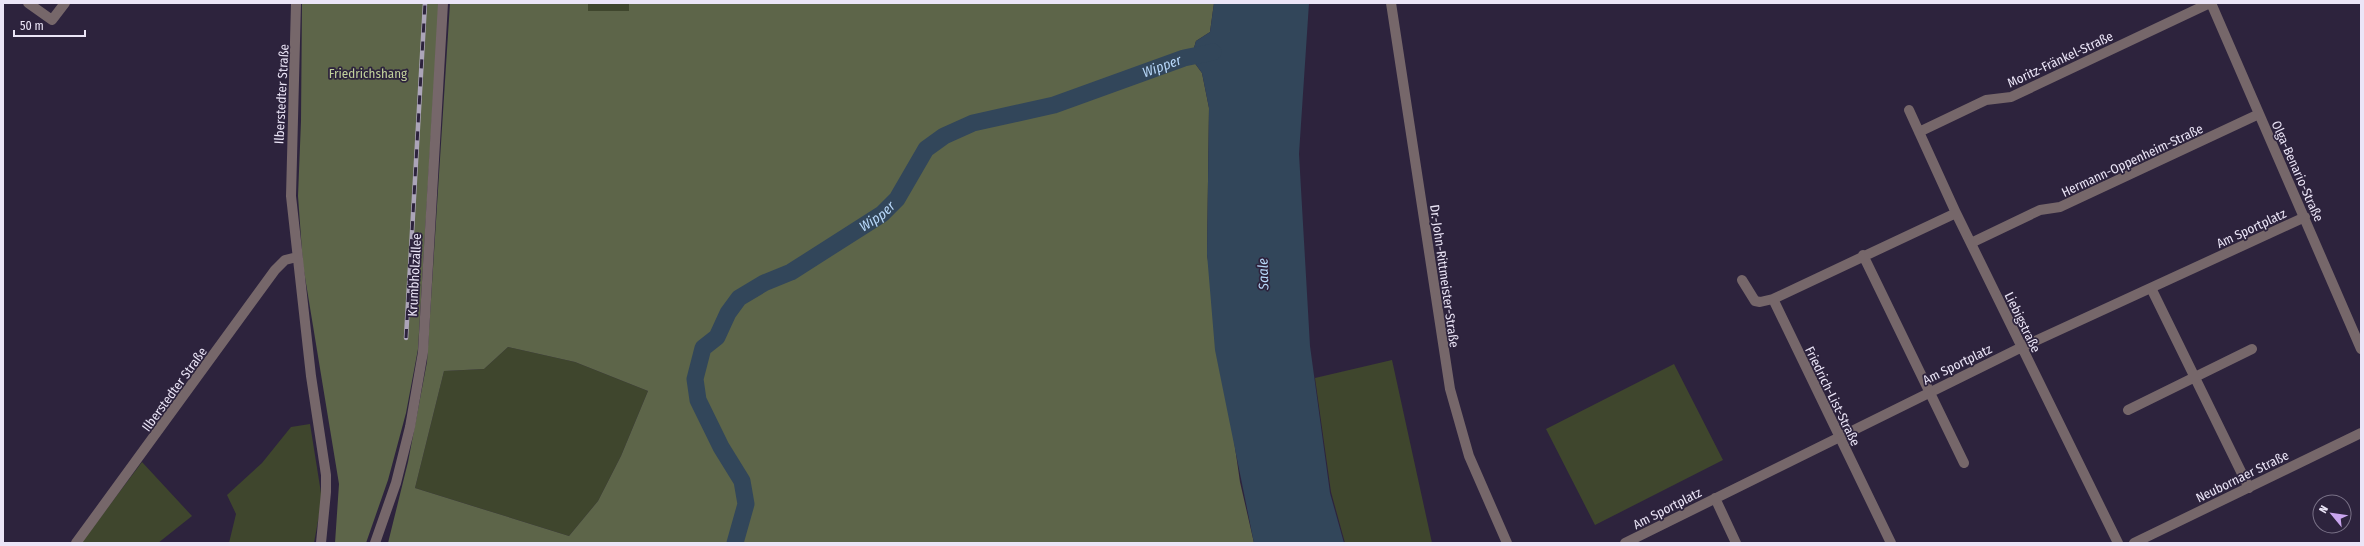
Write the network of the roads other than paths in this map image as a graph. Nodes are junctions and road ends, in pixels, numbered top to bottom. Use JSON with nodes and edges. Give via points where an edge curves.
{"nodes":[{"id":1,"x":28,"y":3,"type":"edge"},
{"id":2,"x":65,"y":3,"type":"edge"},
{"id":3,"x":296,"y":3,"type":"edge"},
{"id":4,"x":443,"y":3,"type":"edge"},
{"id":5,"x":1391,"y":3,"type":"edge"},
{"id":6,"x":2211,"y":3,"type":"edge"},
{"id":7,"x":1908,"y":110,"type":"dead end"},
{"id":8,"x":2258,"y":114,"type":"junction"},
{"id":9,"x":1919,"y":132,"type":"junction"},
{"id":10,"x":1956,"y":213,"type":"junction"},
{"id":11,"x":2305,"y":217,"type":"junction"},
{"id":12,"x":1971,"y":243,"type":"junction"},
{"id":13,"x":1864,"y":255,"type":"junction"},
{"id":14,"x":297,"y":257,"type":"junction"},
{"id":15,"x":1742,"y":280,"type":"dead end"},
{"id":16,"x":2151,"y":288,"type":"junction"},
{"id":17,"x":1773,"y":299,"type":"junction"},
{"id":18,"x":2022,"y":347,"type":"junction"},
{"id":19,"x":2252,"y":349,"type":"dead end"},
{"id":20,"x":2361,"y":349,"type":"edge"},
{"id":21,"x":2196,"y":376,"type":"junction"},
{"id":22,"x":1929,"y":392,"type":"junction"},
{"id":23,"x":2128,"y":410,"type":"dead end"},
{"id":24,"x":2361,"y":433,"type":"edge"},
{"id":25,"x":1838,"y":437,"type":"junction"},
{"id":26,"x":1964,"y":463,"type":"dead end"},
{"id":27,"x":2249,"y":488,"type":"junction"},
{"id":28,"x":1715,"y":498,"type":"junction"},
{"id":29,"x":76,"y":543,"type":"edge"},
{"id":30,"x":321,"y":543,"type":"edge"},
{"id":31,"x":375,"y":543,"type":"edge"},
{"id":32,"x":1507,"y":543,"type":"edge"},
{"id":33,"x":1625,"y":543,"type":"edge"},
{"id":34,"x":1736,"y":543,"type":"edge"},
{"id":35,"x":1891,"y":543,"type":"edge"},
{"id":36,"x":2118,"y":543,"type":"edge"},
{"id":37,"x":2134,"y":543,"type":"edge"}],
"edges":[{"from":1,"to":2,"type":"street","via":[[52,20]]},
{"from":3,"to":14,"type":"street","name":"Ilberstedter Straße","via":[[296,68],[290,175]]},
{"from":4,"to":31,"type":"street","name":"Krumbholzallee","via":[[423,352],[418,391],[396,483]]},
{"from":5,"to":32,"type":"street","name":"Dr.-John-Rittmeister-Straße","via":[[1450,390],[1469,456]]},
{"from":6,"to":8,"type":"street","name":"Olga-Benario-Straße"},
{"from":6,"to":9,"type":"street","name":"Moritz-Fränkel-Straße","via":[[2012,97],[1986,100]]},
{"from":7,"to":9,"type":"street","name":"Liebigstraße"},
{"from":8,"to":11,"type":"street","name":"Olga-Benario-Straße"},
{"from":8,"to":12,"type":"street","name":"Hermann-Oppenheim-Straße","via":[[2060,208],[2040,210]]},
{"from":9,"to":10,"type":"street","name":"Liebigstraße"},
{"from":10,"to":12,"type":"street","name":"Liebigstraße"},
{"from":10,"to":13,"type":"street"},
{"from":11,"to":16,"type":"street","name":"Am Sportplatz"},
{"from":11,"to":20,"type":"street","name":"Olga-Benario-Straße"},
{"from":12,"to":18,"type":"street","name":"Liebigstraße"},
{"from":13,"to":17,"type":"street"},
{"from":13,"to":22,"type":"street"},
{"from":14,"to":29,"type":"street","name":"Ilberstedter Straße","via":[[285,260],[275,270]]},
{"from":14,"to":30,"type":"street","name":"Ilberstedter Straße","via":[[326,475]]},
{"from":15,"to":17,"type":"street","via":[[1755,302]]},
{"from":16,"to":18,"type":"street","name":"Am Sportplatz"},
{"from":16,"to":21,"type":"street"},
{"from":17,"to":25,"type":"street","name":"Friedrich-List-Straße"},
{"from":18,"to":22,"type":"street","name":"Am Sportplatz"},
{"from":18,"to":36,"type":"street","name":"Liebigstraße"},
{"from":19,"to":21,"type":"street"},
{"from":21,"to":23,"type":"street"},
{"from":21,"to":27,"type":"street","via":[[2216,424]]},
{"from":22,"to":25,"type":"street","name":"Am Sportplatz"},
{"from":22,"to":26,"type":"street"},
{"from":24,"to":27,"type":"street","name":"Neubornaer Straße"},
{"from":25,"to":28,"type":"street","name":"Am Sportplatz"},
{"from":25,"to":35,"type":"street","name":"Friedrich-List-Straße"},
{"from":27,"to":37,"type":"street","name":"Neubornaer Straße"},
{"from":28,"to":33,"type":"street","name":"Am Sportplatz"},
{"from":28,"to":34,"type":"street"}]}
